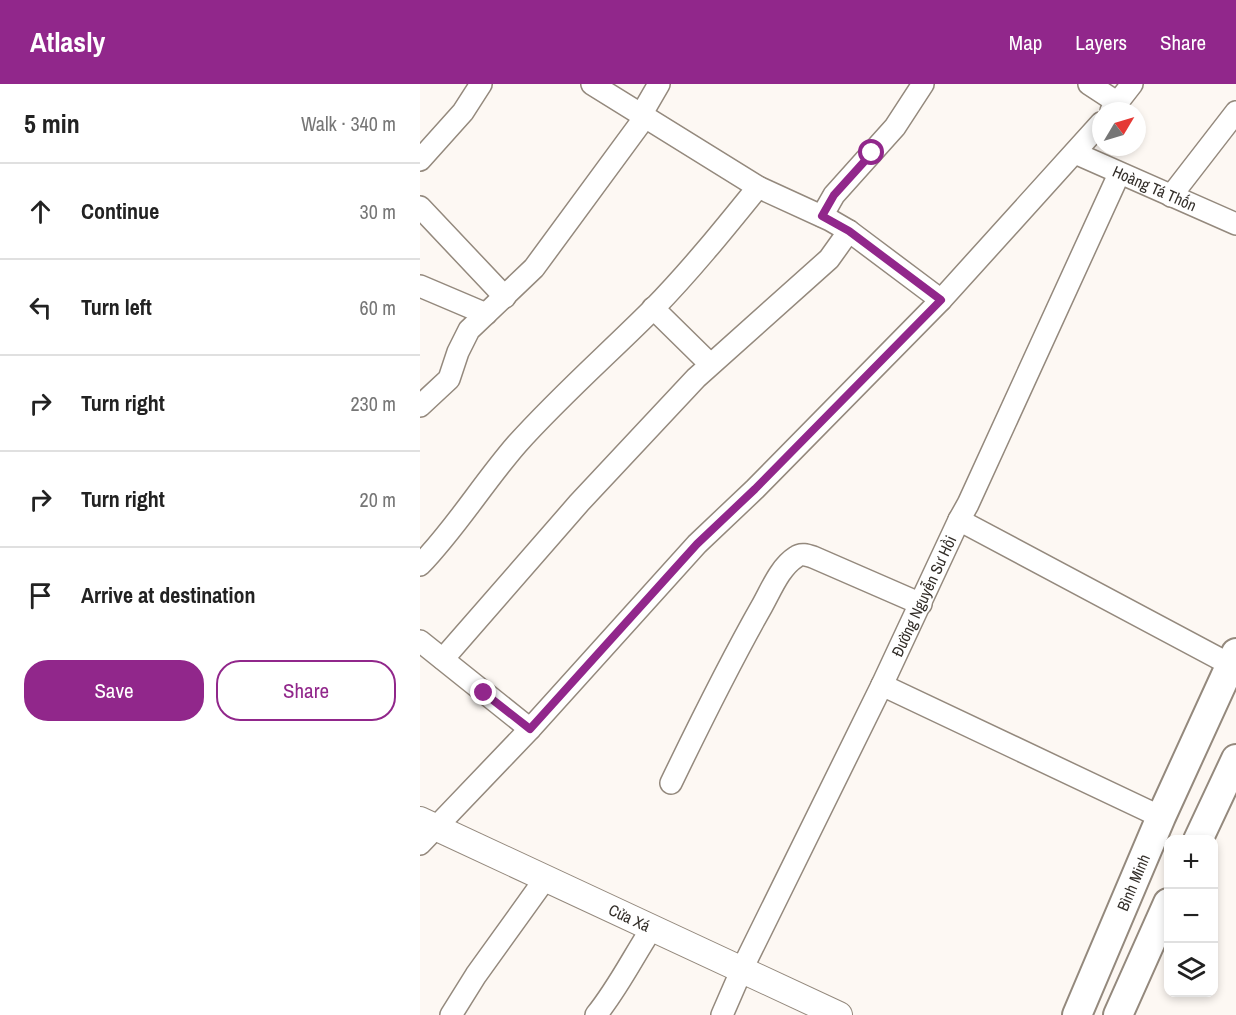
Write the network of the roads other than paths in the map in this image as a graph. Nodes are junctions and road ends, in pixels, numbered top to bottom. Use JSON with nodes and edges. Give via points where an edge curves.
{"nodes":[{"id":1,"x":481,"y":84,"type":"edge"},
{"id":2,"x":592,"y":84,"type":"edge"},
{"id":3,"x":659,"y":84,"type":"edge"},
{"id":4,"x":923,"y":84,"type":"edge"},
{"id":5,"x":1089,"y":84,"type":"edge"},
{"id":6,"x":1131,"y":84,"type":"edge"},
{"id":7,"x":1109,"y":102,"type":"edge"},
{"id":8,"x":1118,"y":102,"type":"edge"},
{"id":9,"x":1236,"y":112,"type":"edge"},
{"id":10,"x":643,"y":116,"type":"junction"},
{"id":11,"x":1092,"y":133,"type":"edge"},
{"id":12,"x":1075,"y":153,"type":"junction"},
{"id":13,"x":420,"y":160,"type":"edge"},
{"id":14,"x":1119,"y":174,"type":"junction"},
{"id":15,"x":758,"y":187,"type":"junction"},
{"id":16,"x":1171,"y":196,"type":"junction"},
{"id":17,"x":420,"y":207,"type":"edge"},
{"id":18,"x":822,"y":216,"type":"junction"},
{"id":19,"x":1236,"y":224,"type":"edge"},
{"id":20,"x":849,"y":231,"type":"junction"},
{"id":21,"x":420,"y":286,"type":"edge"},
{"id":22,"x":505,"y":297,"type":"junction"},
{"id":23,"x":941,"y":300,"type":"junction"},
{"id":24,"x":653,"y":308,"type":"junction"},
{"id":25,"x":486,"y":314,"type":"junction"},
{"id":26,"x":710,"y":364,"type":"junction"},
{"id":27,"x":420,"y":406,"type":"edge"},
{"id":28,"x":959,"y":520,"type":"junction"},
{"id":29,"x":420,"y":565,"type":"edge"},
{"id":30,"x":921,"y":604,"type":"junction"},
{"id":31,"x":420,"y":640,"type":"edge"},
{"id":32,"x":443,"y":659,"type":"junction"},
{"id":33,"x":1233,"y":659,"type":"edge"},
{"id":34,"x":882,"y":685,"type":"junction"},
{"id":35,"x":530,"y":729,"type":"junction"},
{"id":36,"x":1236,"y":759,"type":"edge"},
{"id":37,"x":671,"y":783,"type":"dead end"},
{"id":38,"x":1161,"y":817,"type":"junction"},
{"id":39,"x":425,"y":831,"type":"edge"},
{"id":40,"x":1200,"y":835,"type":"edge"},
{"id":41,"x":545,"y":879,"type":"junction"},
{"id":42,"x":1164,"y":912,"type":"edge"},
{"id":43,"x":652,"y":928,"type":"junction"},
{"id":44,"x":742,"y":969,"type":"junction"},
{"id":45,"x":451,"y":1015,"type":"edge"},
{"id":46,"x":596,"y":1015,"type":"edge"},
{"id":47,"x":722,"y":1015,"type":"edge"},
{"id":48,"x":839,"y":1015,"type":"edge"},
{"id":49,"x":1077,"y":1015,"type":"edge"},
{"id":50,"x":1118,"y":1015,"type":"edge"}],
"edges":[{"from":1,"to":13,"type":"street","via":[[463,112]]},
{"from":2,"to":10,"type":"street"},
{"from":3,"to":10,"type":"street"},
{"from":4,"to":18,"type":"street","via":[[895,127],[834,195]]},
{"from":5,"to":7,"type":"street"},
{"from":6,"to":8,"type":"street"},
{"from":9,"to":16,"type":"street"},
{"from":10,"to":15,"type":"street"},
{"from":10,"to":22,"type":"street","via":[[559,237]]},
{"from":11,"to":12,"type":"street"},
{"from":12,"to":14,"type":"street","name":"Hoàng Tá Thốn"},
{"from":12,"to":23,"type":"street"},
{"from":14,"to":16,"type":"street","name":"Hoàng Tá Thốn"},
{"from":14,"to":28,"type":"street","name":"Đường Nguyễn Sư Hồi"},
{"from":15,"to":18,"type":"street"},
{"from":15,"to":24,"type":"street"},
{"from":16,"to":19,"type":"street","name":"Hoàng Tá Thốn"},
{"from":17,"to":22,"type":"street"},
{"from":18,"to":20,"type":"street"},
{"from":20,"to":23,"type":"street"},
{"from":20,"to":26,"type":"street","via":[[829,259]]},
{"from":21,"to":25,"type":"street"},
{"from":22,"to":25,"type":"street"},
{"from":23,"to":35,"type":"street","via":[[697,544]]},
{"from":24,"to":26,"type":"street"},
{"from":24,"to":29,"type":"street","via":[[516,446]]},
{"from":25,"to":27,"type":"street","via":[[463,340],[449,379]]},
{"from":26,"to":32,"type":"street","via":[[579,503]]},
{"from":28,"to":30,"type":"street","name":"Đường Nguyễn Sư Hồi"},
{"from":28,"to":33,"type":"street"},
{"from":30,"to":34,"type":"street","name":"Đường Nguyễn Sư Hồi"},
{"from":30,"to":37,"type":"street","via":[[813,557],[795,557],[778,577],[751,624]]},
{"from":31,"to":32,"type":"street"},
{"from":32,"to":35,"type":"street"},
{"from":33,"to":38,"type":"main road","name":"Bình Minh"},
{"from":34,"to":38,"type":"street"},
{"from":34,"to":44,"type":"street","name":"Đường Nguyễn Sư Hồi"},
{"from":35,"to":39,"type":"street"},
{"from":36,"to":40,"type":"main road"},
{"from":38,"to":49,"type":"main road","name":"Bình Minh"},
{"from":39,"to":41,"type":"street","name":"Cửa Xá"},
{"from":41,"to":43,"type":"street","name":"Cửa Xá"},
{"from":41,"to":45,"type":"street"},
{"from":42,"to":50,"type":"main road"},
{"from":43,"to":44,"type":"street","name":"Cửa Xá"},
{"from":43,"to":46,"type":"street"},
{"from":44,"to":47,"type":"street","name":"Đường Nguyễn Sư Hồi"},
{"from":44,"to":48,"type":"street","name":"Cửa Xá"}]}
